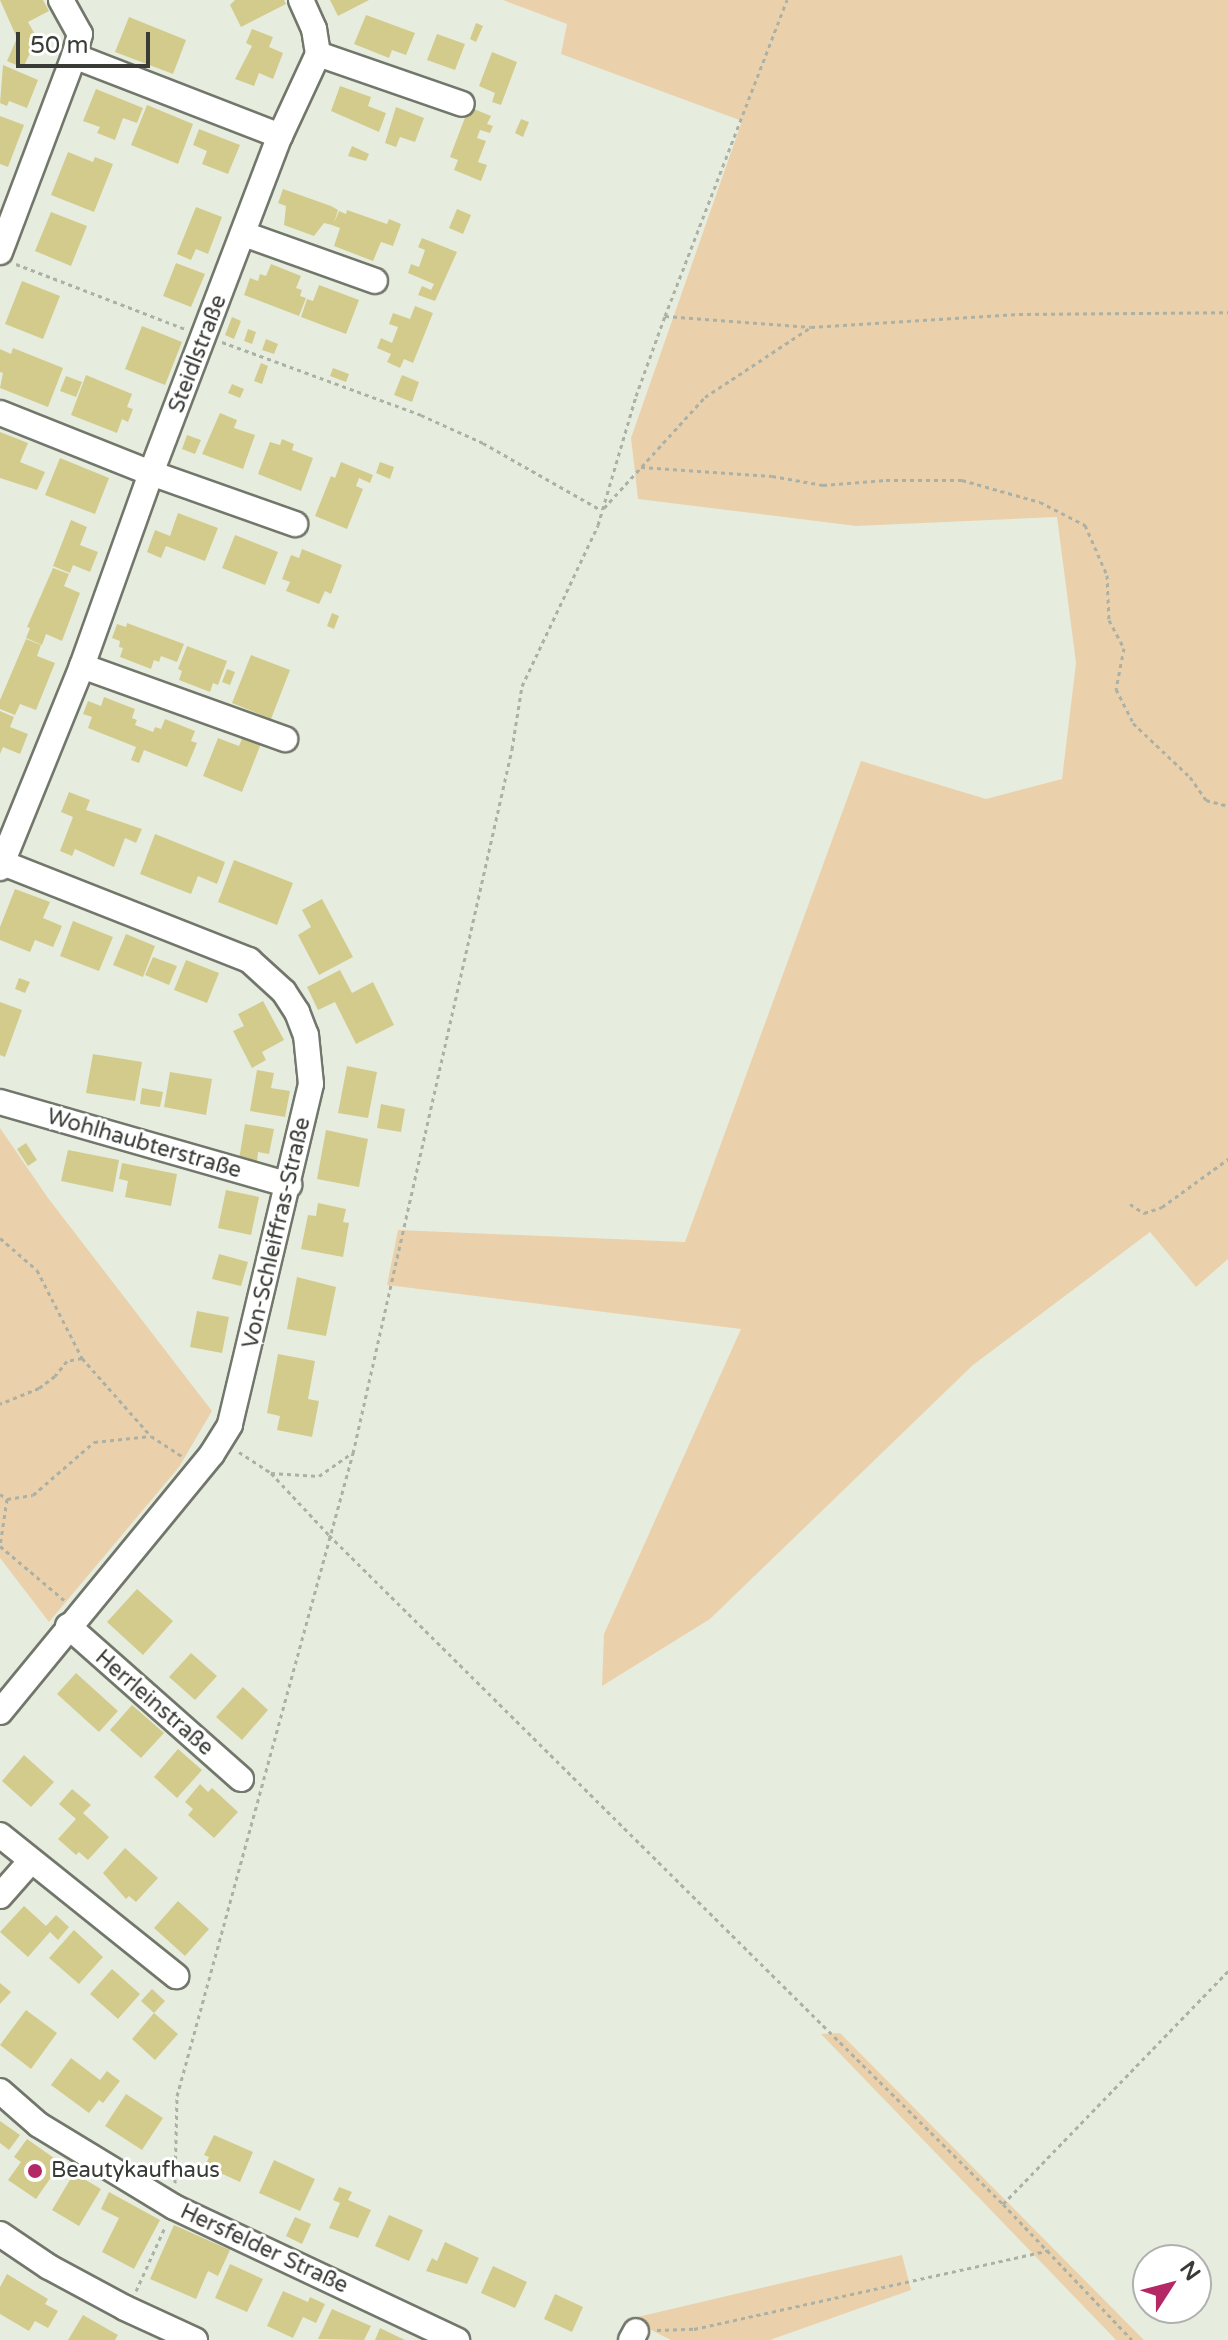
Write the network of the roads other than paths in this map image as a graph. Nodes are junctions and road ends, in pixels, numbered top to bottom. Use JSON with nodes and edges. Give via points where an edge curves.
{"nodes":[{"id":1,"x":61,"y":0,"type":"edge"},
{"id":2,"x":301,"y":0,"type":"edge"},
{"id":3,"x":318,"y":54,"type":"junction"},
{"id":4,"x":74,"y":56,"type":"junction"},
{"id":5,"x":462,"y":104,"type":"dead end"},
{"id":6,"x":280,"y":136,"type":"junction"},
{"id":7,"x":244,"y":234,"type":"junction"},
{"id":8,"x":5,"y":257,"type":"edge"},
{"id":9,"x":375,"y":281,"type":"dead end"},
{"id":10,"x":0,"y":413,"type":"edge"},
{"id":11,"x":151,"y":473,"type":"junction"},
{"id":12,"x":295,"y":524,"type":"dead end"},
{"id":13,"x":82,"y":666,"type":"junction"},
{"id":14,"x":285,"y":739,"type":"dead end"},
{"id":15,"x":1,"y":865,"type":"edge"},
{"id":16,"x":0,"y":1102,"type":"edge"},
{"id":17,"x":289,"y":1185,"type":"junction"},
{"id":18,"x":73,"y":1620,"type":"junction"},
{"id":19,"x":0,"y":1712,"type":"edge"},
{"id":20,"x":241,"y":1779,"type":"dead end"},
{"id":21,"x":0,"y":1835,"type":"edge"},
{"id":22,"x":30,"y":1862,"type":"junction"},
{"id":23,"x":0,"y":1896,"type":"edge"},
{"id":24,"x":176,"y":1976,"type":"dead end"},
{"id":25,"x":0,"y":2091,"type":"edge"},
{"id":26,"x":0,"y":2234,"type":"edge"},
{"id":27,"x":195,"y":2340,"type":"edge"},
{"id":28,"x":457,"y":2340,"type":"edge"}],
"edges":[{"from":1,"to":4,"type":"street","via":[[80,34]]},
{"from":2,"to":3,"type":"street"},
{"from":3,"to":5,"type":"street"},
{"from":3,"to":6,"type":"street","name":"Steidlstraße"},
{"from":4,"to":6,"type":"street"},
{"from":4,"to":8,"type":"street"},
{"from":6,"to":7,"type":"street","name":"Steidlstraße"},
{"from":7,"to":9,"type":"street"},
{"from":7,"to":11,"type":"street","name":"Steidlstraße"},
{"from":10,"to":11,"type":"street"},
{"from":11,"to":12,"type":"street"},
{"from":11,"to":13,"type":"street","name":"Steidlstraße"},
{"from":13,"to":14,"type":"street"},
{"from":13,"to":15,"type":"street","name":"Steidlstraße"},
{"from":15,"to":17,"type":"street","name":"Von-Schleiffras-Straße","via":[[228,950],[258,967],[284,992],[302,1024],[311,1059],[309,1097]]},
{"from":16,"to":17,"type":"street","name":"Wohlhaubterstraße"},
{"from":17,"to":18,"type":"street","name":"Von-Schleiffras-Straße","via":[[234,1413],[221,1441]]},
{"from":18,"to":19,"type":"street","name":"Von-Schleiffras-Straße"},
{"from":18,"to":20,"type":"street","name":"Herrleinstraße"},
{"from":21,"to":22,"type":"street"},
{"from":22,"to":23,"type":"street"},
{"from":22,"to":24,"type":"street"},
{"from":25,"to":28,"type":"street","name":"Hersfelder Straße","via":[[39,2125],[174,2207]]},
{"from":26,"to":27,"type":"street","via":[[61,2274]]}]}
